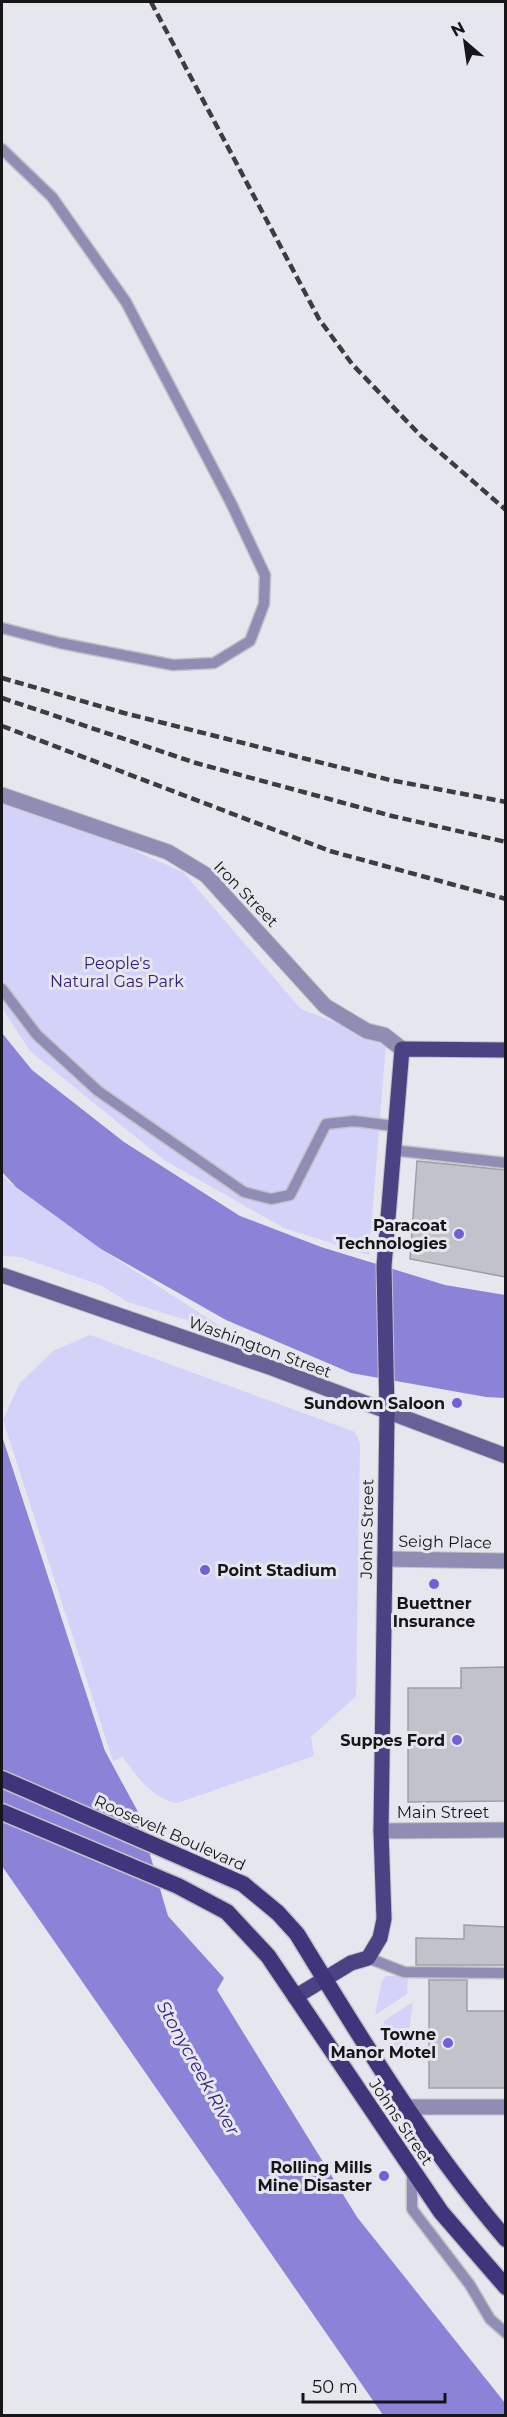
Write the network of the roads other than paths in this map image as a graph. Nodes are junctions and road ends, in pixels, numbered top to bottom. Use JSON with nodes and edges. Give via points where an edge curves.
{"nodes":[{"id":1,"x":2,"y":149,"type":"edge"},
{"id":2,"x":2,"y":628,"type":"edge"},
{"id":3,"x":2,"y":795,"type":"edge"},
{"id":4,"x":2,"y":989,"type":"edge"},
{"id":5,"x":402,"y":1049,"type":"junction"},
{"id":6,"x":506,"y":1050,"type":"edge"},
{"id":7,"x":394,"y":1126,"type":"junction"},
{"id":8,"x":392,"y":1150,"type":"junction"},
{"id":9,"x":506,"y":1163,"type":"edge"},
{"id":10,"x":2,"y":1275,"type":"edge"},
{"id":11,"x":387,"y":1413,"type":"junction"},
{"id":12,"x":506,"y":1456,"type":"edge"},
{"id":13,"x":385,"y":1559,"type":"junction"},
{"id":14,"x":506,"y":1561,"type":"edge"},
{"id":15,"x":2,"y":1779,"type":"edge"},
{"id":16,"x":2,"y":1812,"type":"edge"},
{"id":17,"x":506,"y":1830,"type":"edge"},
{"id":18,"x":381,"y":1831,"type":"junction"},
{"id":19,"x":368,"y":1958,"type":"junction"},
{"id":20,"x":506,"y":1973,"type":"edge"},
{"id":21,"x":324,"y":1978,"type":"junction"},
{"id":22,"x":295,"y":1997,"type":"junction"},
{"id":23,"x":407,"y":2107,"type":"junction"},
{"id":24,"x":506,"y":2107,"type":"edge"},
{"id":25,"x":412,"y":2171,"type":"junction"},
{"id":26,"x":506,"y":2239,"type":"edge"},
{"id":27,"x":506,"y":2287,"type":"edge"},
{"id":28,"x":506,"y":2333,"type":"edge"}],
"edges":[{"from":1,"to":2,"type":"lane","via":[[52,197],[126,302],[265,575],[264,604],[250,641],[214,663],[173,664]]},
{"from":3,"to":5,"type":"street","name":"Iron Street","via":[[168,852],[206,875],[326,1006],[367,1030],[384,1035]]},
{"from":4,"to":7,"type":"lane","via":[[38,1035],[98,1091],[244,1192],[271,1198],[290,1195],[326,1124],[354,1121]]},
{"from":5,"to":6,"type":"main road"},
{"from":5,"to":7,"type":"main road","name":"Johns Street"},
{"from":7,"to":8,"type":"main road","name":"Johns Street"},
{"from":8,"to":9,"type":"lane"},
{"from":8,"to":11,"type":"main road","name":"Johns Street","via":[[384,1266]]},
{"from":10,"to":11,"type":"main road","name":"Washington Street","via":[[272,1368]]},
{"from":11,"to":12,"type":"main road","name":"Washington Street"},
{"from":11,"to":13,"type":"main road","name":"Johns Street"},
{"from":13,"to":14,"type":"street","name":"Seigh Place"},
{"from":13,"to":18,"type":"main road","name":"Johns Street"},
{"from":15,"to":21,"type":"highway","name":"Roosevelt Boulevard","via":[[243,1884],[297,1935]]},
{"from":16,"to":22,"type":"highway","via":[[178,1886],[227,1912],[268,1956]]},
{"from":17,"to":18,"type":"street","name":"Main Street"},
{"from":18,"to":19,"type":"main road","name":"Johns Street","via":[[384,1919],[380,1938]]},
{"from":19,"to":20,"type":"lane","via":[[405,1972]]},
{"from":19,"to":21,"type":"main road"},
{"from":21,"to":22,"type":"main road"},
{"from":21,"to":23,"type":"highway","name":"Johns Street"},
{"from":22,"to":25,"type":"highway","name":"Johns Street"},
{"from":23,"to":24,"type":"street"},
{"from":23,"to":26,"type":"highway","name":"Johns Street","via":[[470,2198]]},
{"from":25,"to":27,"type":"highway","name":"Johns Street","via":[[441,2212]]},
{"from":25,"to":28,"type":"lane","via":[[412,2209],[464,2276],[490,2319]]}]}
